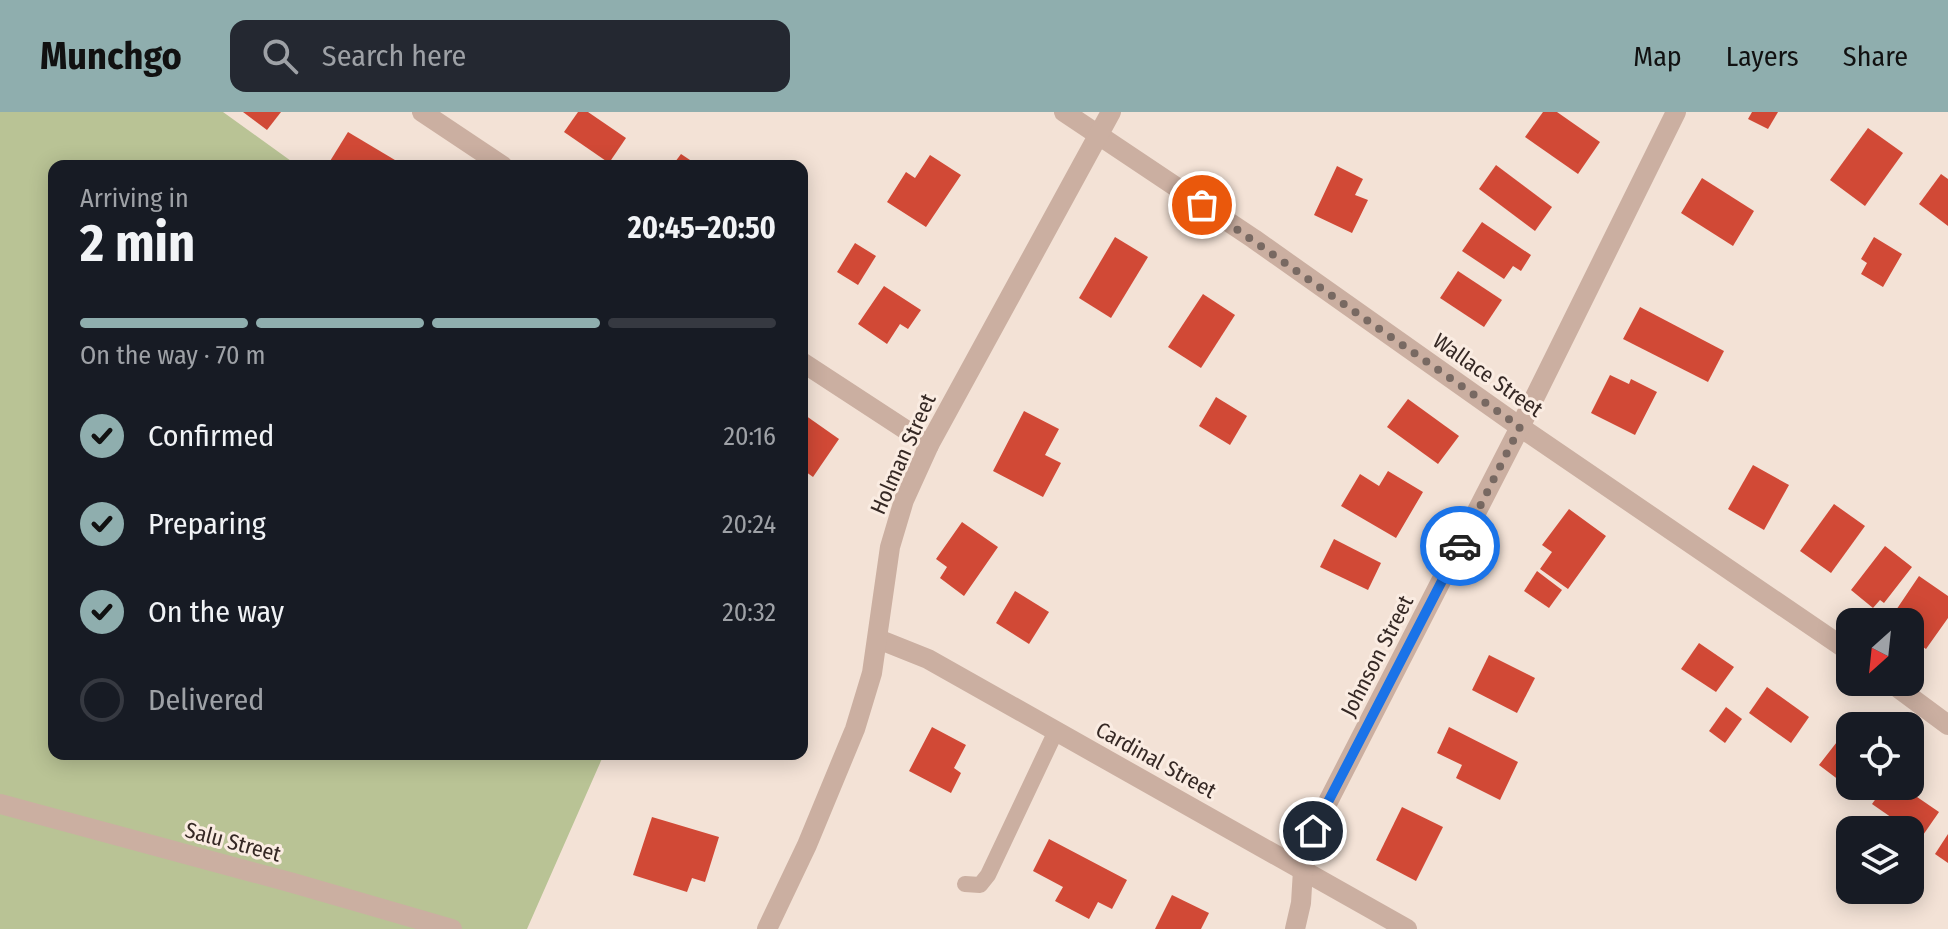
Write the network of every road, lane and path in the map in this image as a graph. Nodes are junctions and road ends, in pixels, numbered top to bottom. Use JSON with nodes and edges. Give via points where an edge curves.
{"nodes":[{"id":1,"x":422,"y":112,"type":"edge"},
{"id":2,"x":1064,"y":112,"type":"edge"},
{"id":3,"x":1111,"y":112,"type":"edge"},
{"id":4,"x":1676,"y":112,"type":"edge"},
{"id":5,"x":1099,"y":137,"type":"junction"},
{"id":6,"x":494,"y":160,"type":"edge"},
{"id":7,"x":808,"y":366,"type":"edge"},
{"id":8,"x":1520,"y":427,"type":"junction"},
{"id":9,"x":929,"y":445,"type":"junction"},
{"id":10,"x":878,"y":639,"type":"junction"},
{"id":11,"x":1836,"y":642,"type":"edge"},
{"id":12,"x":1909,"y":696,"type":"edge"},
{"id":13,"x":1948,"y":725,"type":"edge"},
{"id":14,"x":1056,"y":731,"type":"junction"},
{"id":15,"x":0,"y":804,"type":"edge"},
{"id":16,"x":1303,"y":870,"type":"junction"},
{"id":17,"x":965,"y":884,"type":"dead end"},
{"id":18,"x":452,"y":929,"type":"edge"},
{"id":19,"x":767,"y":929,"type":"edge"},
{"id":20,"x":1295,"y":929,"type":"edge"},
{"id":21,"x":1407,"y":929,"type":"edge"}],
"edges":[{"from":1,"to":6,"type":"street"},
{"from":2,"to":5,"type":"street","name":"Wallace Street"},
{"from":3,"to":5,"type":"street","name":"Holman Street"},
{"from":4,"to":8,"type":"street","name":"Johnson Street"},
{"from":5,"to":8,"type":"street","name":"Wallace Street"},
{"from":5,"to":9,"type":"street","name":"Holman Street"},
{"from":7,"to":9,"type":"street"},
{"from":8,"to":11,"type":"street","name":"Wallace Street"},
{"from":8,"to":16,"type":"street","name":"Johnson Street","via":[[1313,831]]},
{"from":9,"to":10,"type":"street","name":"Holman Street","via":[[890,547]]},
{"from":10,"to":14,"type":"street","name":"Cardinal Street","via":[[928,659]]},
{"from":10,"to":19,"type":"street","name":"Holman Street","via":[[855,729]]},
{"from":12,"to":13,"type":"street"},
{"from":14,"to":16,"type":"street","name":"Cardinal Street"},
{"from":14,"to":17,"type":"lane","via":[[988,875],[980,885]]},
{"from":15,"to":18,"type":"street","name":"Salu Street"},
{"from":16,"to":20,"type":"street","name":"Johnson Street"},
{"from":16,"to":21,"type":"street","name":"Cardinal Street"}]}
